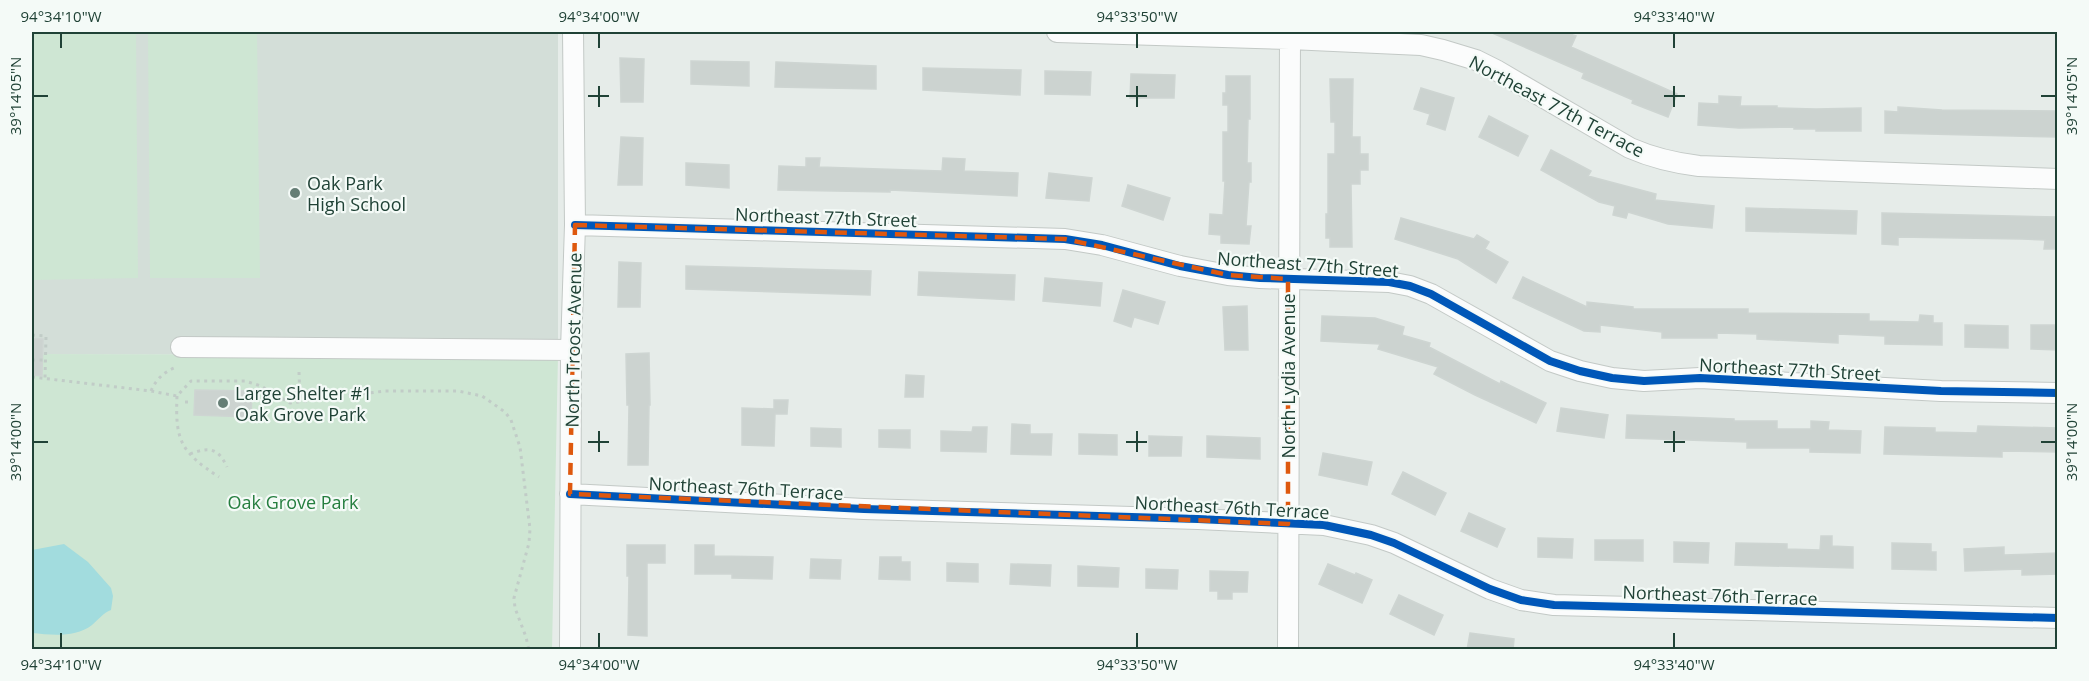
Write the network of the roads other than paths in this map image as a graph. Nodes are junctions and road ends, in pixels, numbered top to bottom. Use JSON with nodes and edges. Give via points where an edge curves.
{"nodes":[{"id":1,"x":573,"y":32,"type":"edge"},
{"id":2,"x":1057,"y":32,"type":"edge"},
{"id":3,"x":1290,"y":35,"type":"edge"},
{"id":4,"x":2058,"y":179,"type":"edge"},
{"id":5,"x":575,"y":225,"type":"junction"},
{"id":6,"x":1288,"y":279,"type":"junction"},
{"id":7,"x":181,"y":347,"type":"dead end"},
{"id":8,"x":571,"y":350,"type":"junction"},
{"id":9,"x":2058,"y":393,"type":"edge"},
{"id":10,"x":570,"y":494,"type":"junction"},
{"id":11,"x":1287,"y":524,"type":"junction"},
{"id":12,"x":2058,"y":618,"type":"edge"},
{"id":13,"x":570,"y":650,"type":"edge"},
{"id":14,"x":1288,"y":650,"type":"edge"}],
"edges":[{"from":1,"to":5,"type":"street","name":"North Troost Avenue"},
{"from":2,"to":3,"type":"street","name":"Northeast 77th Terrace"},
{"from":3,"to":4,"type":"street","name":"Northeast 77th Terrace","via":[[1421,45],[1454,53],[1496,70],[1630,148],[1675,163]]},
{"from":3,"to":6,"type":"street","name":"North Lydia Avenue"},
{"from":5,"to":6,"type":"street","name":"Northeast 77th Street","via":[[1065,239],[1102,244],[1228,275]]},
{"from":5,"to":8,"type":"street","name":"North Troost Avenue"},
{"from":6,"to":9,"type":"street","name":"Northeast 77th Street","via":[[1410,286],[1550,361],[1612,378]]},
{"from":6,"to":11,"type":"street","name":"North Lydia Avenue"},
{"from":7,"to":8,"type":"street"},
{"from":8,"to":10,"type":"street","name":"North Troost Avenue"},
{"from":10,"to":11,"type":"street","name":"Northeast 76th Terrace"},
{"from":10,"to":13,"type":"street","name":"North Troost Avenue"},
{"from":11,"to":12,"type":"street","name":"Northeast 76th Terrace","via":[[1324,525],[1371,535],[1490,589],[1521,600],[1554,605]]},
{"from":11,"to":14,"type":"street","name":"North Lydia Avenue"}]}
